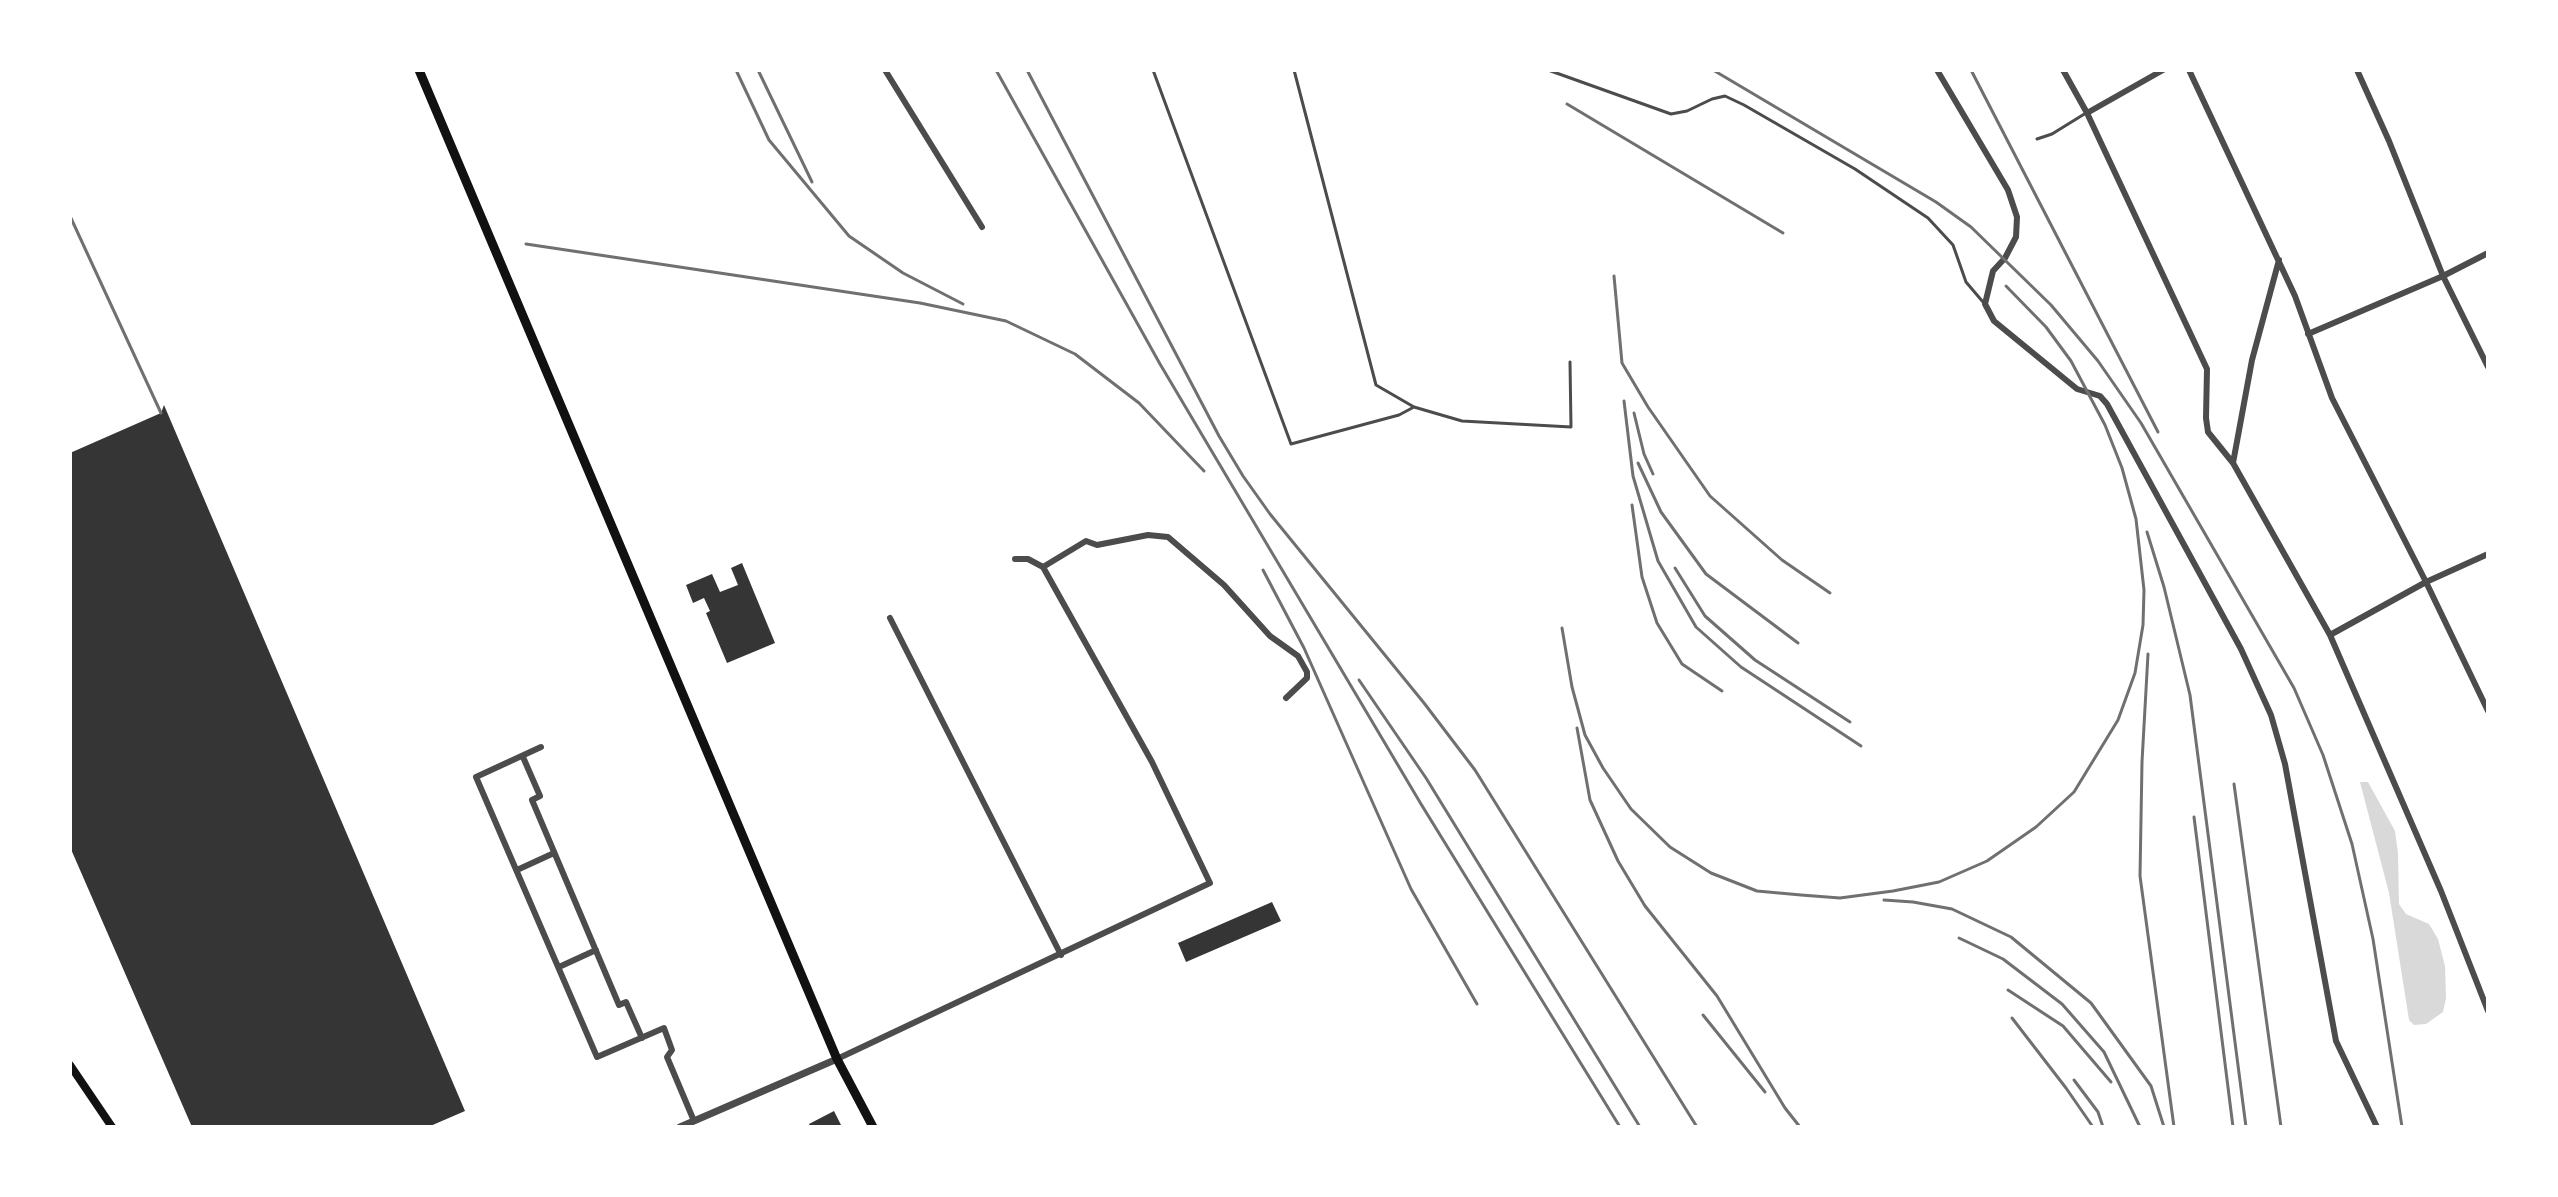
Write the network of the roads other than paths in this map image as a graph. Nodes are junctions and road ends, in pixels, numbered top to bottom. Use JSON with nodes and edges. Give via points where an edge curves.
{"nodes":[{"id":1,"x":419,"y":70,"type":"edge"},
{"id":2,"x":885,"y":70,"type":"edge"},
{"id":3,"x":1153,"y":70,"type":"edge"},
{"id":4,"x":1294,"y":70,"type":"edge"},
{"id":5,"x":1548,"y":70,"type":"edge"},
{"id":6,"x":1937,"y":70,"type":"edge"},
{"id":7,"x":2063,"y":70,"type":"edge"},
{"id":8,"x":2163,"y":70,"type":"edge"},
{"id":9,"x":2189,"y":70,"type":"edge"},
{"id":10,"x":2357,"y":70,"type":"edge"},
{"id":11,"x":2087,"y":113,"type":"junction"},
{"id":12,"x":2037,"y":139,"type":"dead end"},
{"id":13,"x":982,"y":227,"type":"dead end"},
{"id":14,"x":2488,"y":253,"type":"edge"},
{"id":15,"x":2279,"y":259,"type":"junction"},
{"id":16,"x":2443,"y":276,"type":"junction"},
{"id":17,"x":1985,"y":304,"type":"junction"},
{"id":18,"x":2308,"y":334,"type":"junction"},
{"id":19,"x":1570,"y":362,"type":"dead end"},
{"id":20,"x":2488,"y":367,"type":"edge"},
{"id":21,"x":1414,"y":407,"type":"junction"},
{"id":22,"x":2233,"y":463,"type":"junction"},
{"id":23,"x":2488,"y":554,"type":"edge"},
{"id":24,"x":1015,"y":559,"type":"dead end"},
{"id":25,"x":1043,"y":567,"type":"junction"},
{"id":26,"x":2426,"y":582,"type":"junction"},
{"id":27,"x":890,"y":618,"type":"dead end"},
{"id":28,"x":2330,"y":635,"type":"junction"},
{"id":29,"x":1286,"y":698,"type":"dead end"},
{"id":30,"x":2488,"y":711,"type":"edge"},
{"id":31,"x":541,"y":747,"type":"dead end"},
{"id":32,"x":523,"y":757,"type":"junction"},
{"id":33,"x":554,"y":853,"type":"junction"},
{"id":34,"x":517,"y":870,"type":"junction"},
{"id":35,"x":596,"y":950,"type":"junction"},
{"id":36,"x":1061,"y":955,"type":"junction"},
{"id":37,"x":559,"y":967,"type":"junction"},
{"id":38,"x":2488,"y":1011,"type":"edge"},
{"id":39,"x":642,"y":1038,"type":"junction"},
{"id":40,"x":837,"y":1059,"type":"junction"},
{"id":41,"x":70,"y":1065,"type":"edge"},
{"id":42,"x":694,"y":1121,"type":"junction"},
{"id":43,"x":112,"y":1127,"type":"edge"},
{"id":44,"x":680,"y":1127,"type":"edge"},
{"id":45,"x":873,"y":1127,"type":"edge"},
{"id":46,"x":2377,"y":1127,"type":"edge"}],
"edges":[{"from":1,"to":40,"type":"main road"},
{"from":2,"to":13,"type":"street"},
{"from":3,"to":21,"type":"lane","via":[[1291,444]]},
{"from":4,"to":21,"type":"lane","via":[[1376,385]]},
{"from":5,"to":17,"type":"lane","via":[[1671,114],[1725,96],[1744,105],[1928,218],[1953,245],[1966,282]]},
{"from":6,"to":17,"type":"street","via":[[2008,190],[2017,217],[2016,237],[1993,271]]},
{"from":7,"to":11,"type":"street"},
{"from":8,"to":11,"type":"street"},
{"from":9,"to":15,"type":"street"},
{"from":10,"to":16,"type":"street"},
{"from":11,"to":12,"type":"lane"},
{"from":11,"to":22,"type":"street","via":[[2207,369],[2208,432]]},
{"from":14,"to":16,"type":"street"},
{"from":15,"to":18,"type":"street"},
{"from":15,"to":22,"type":"street","via":[[2252,360]]},
{"from":16,"to":18,"type":"street"},
{"from":16,"to":20,"type":"street"},
{"from":17,"to":46,"type":"street","via":[[1994,321],[2077,389],[2100,396],[2107,404],[2241,649],[2271,715],[2285,764],[2336,1041]]},
{"from":18,"to":26,"type":"street","via":[[2332,398]]},
{"from":19,"to":21,"type":"lane","via":[[1571,427],[1462,421]]},
{"from":22,"to":28,"type":"street"},
{"from":23,"to":26,"type":"street"},
{"from":24,"to":25,"type":"street"},
{"from":25,"to":29,"type":"street","via":[[1086,541],[1097,545],[1148,535],[1168,537],[1224,585],[1270,636],[1298,656],[1307,678]]},
{"from":25,"to":36,"type":"street","via":[[1152,762],[1210,883]]},
{"from":26,"to":28,"type":"street"},
{"from":26,"to":30,"type":"street"},
{"from":27,"to":36,"type":"street"},
{"from":28,"to":38,"type":"street"},
{"from":31,"to":32,"type":"street"},
{"from":32,"to":33,"type":"street","via":[[540,796],[532,800]]},
{"from":32,"to":34,"type":"street","via":[[476,777]]},
{"from":33,"to":34,"type":"street"},
{"from":33,"to":35,"type":"street"},
{"from":34,"to":37,"type":"street"},
{"from":35,"to":37,"type":"street"},
{"from":35,"to":39,"type":"street","via":[[619,1005],[626,1002]]},
{"from":36,"to":40,"type":"street"},
{"from":37,"to":39,"type":"street","via":[[597,1057]]},
{"from":39,"to":42,"type":"street","via":[[664,1028],[672,1050],[667,1057]]},
{"from":40,"to":42,"type":"street"},
{"from":40,"to":45,"type":"main road"},
{"from":41,"to":43,"type":"main road"},
{"from":42,"to":44,"type":"street"}]}
